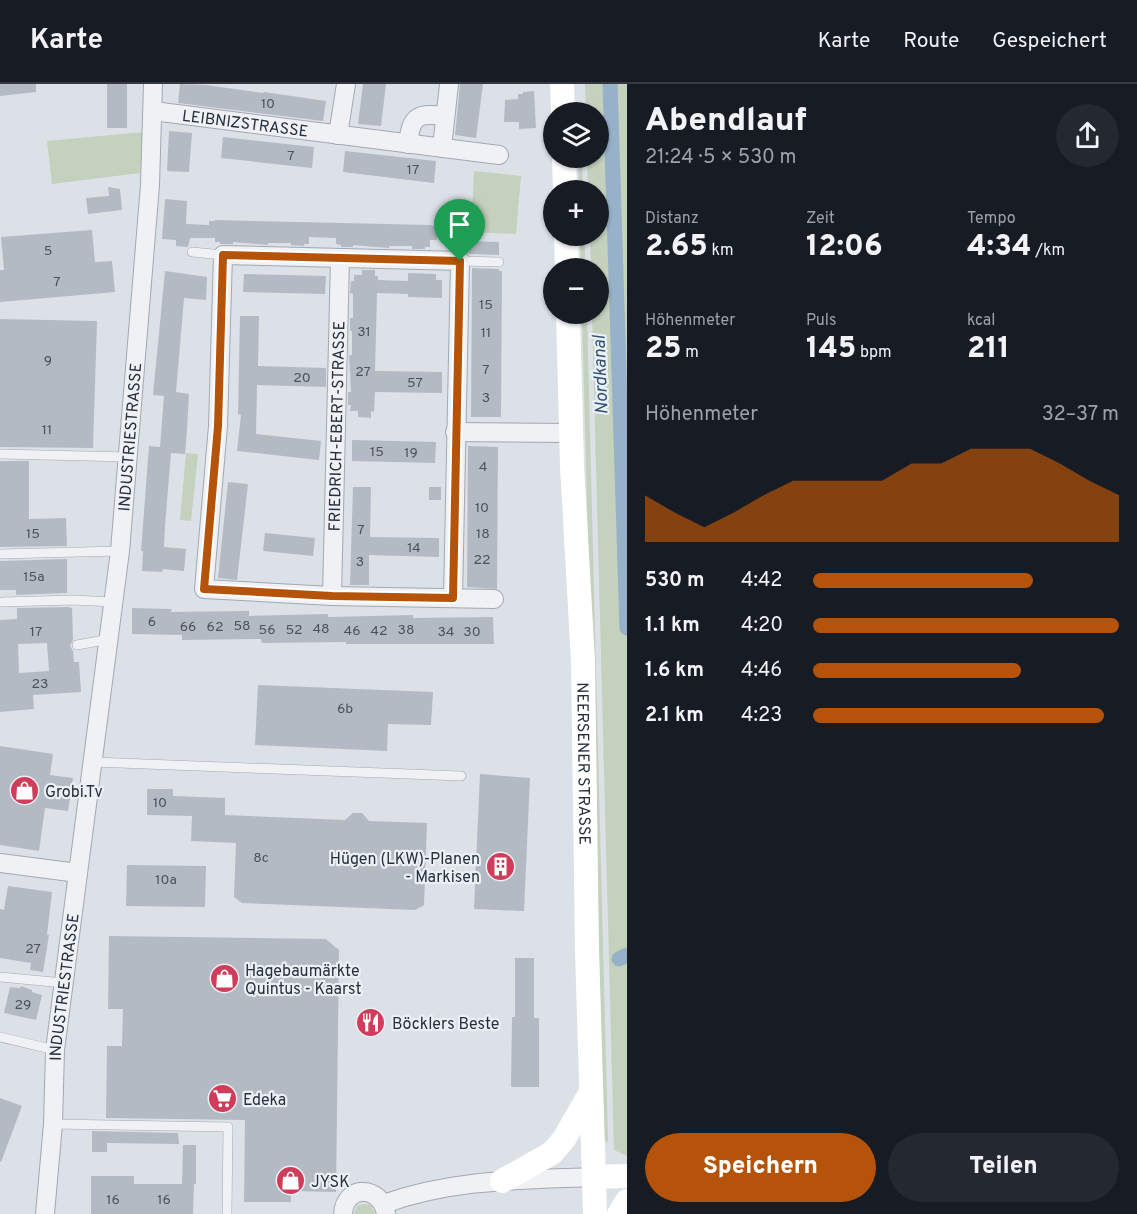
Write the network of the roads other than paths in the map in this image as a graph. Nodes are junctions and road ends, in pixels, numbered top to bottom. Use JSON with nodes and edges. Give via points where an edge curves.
{"nodes":[{"id":1,"x":153,"y":84,"type":"edge"},
{"id":2,"x":346,"y":84,"type":"edge"},
{"id":3,"x":448,"y":84,"type":"edge"},
{"id":4,"x":562,"y":84,"type":"edge"},
{"id":5,"x":563,"y":102,"type":"edge"},
{"id":6,"x":153,"y":111,"type":"junction"},
{"id":7,"x":445,"y":116,"type":"junction"},
{"id":8,"x":338,"y":135,"type":"junction"},
{"id":9,"x":408,"y":144,"type":"junction"},
{"id":10,"x":441,"y":148,"type":"junction"},
{"id":11,"x":499,"y":155,"type":"dead end"},
{"id":12,"x":192,"y":252,"type":"dead end"},
{"id":13,"x":223,"y":255,"type":"junction"},
{"id":14,"x":340,"y":258,"type":"junction"},
{"id":15,"x":460,"y":261,"type":"junction"},
{"id":16,"x":499,"y":262,"type":"dead end"},
{"id":17,"x":568,"y":324,"type":"edge"},
{"id":18,"x":455,"y":432,"type":"junction"},
{"id":19,"x":571,"y":433,"type":"junction"},
{"id":20,"x":0,"y":454,"type":"edge"},
{"id":21,"x":128,"y":457,"type":"junction"},
{"id":22,"x":120,"y":551,"type":"junction"},
{"id":23,"x":0,"y":554,"type":"edge"},
{"id":24,"x":332,"y":596,"type":"junction"},
{"id":25,"x":453,"y":598,"type":"junction"},
{"id":26,"x":494,"y":599,"type":"dead end"},
{"id":27,"x":2,"y":602,"type":"dead end"},
{"id":28,"x":114,"y":602,"type":"junction"},
{"id":29,"x":110,"y":639,"type":"junction"},
{"id":30,"x":77,"y":645,"type":"dead end"},
{"id":31,"x":93,"y":762,"type":"junction"},
{"id":32,"x":461,"y":777,"type":"dead end"},
{"id":33,"x":0,"y":864,"type":"edge"},
{"id":34,"x":78,"y":873,"type":"junction"},
{"id":35,"x":0,"y":977,"type":"edge"},
{"id":36,"x":64,"y":982,"type":"junction"},
{"id":37,"x":0,"y":1037,"type":"edge"},
{"id":38,"x":55,"y":1050,"type":"junction"},
{"id":39,"x":591,"y":1092,"type":"junction"},
{"id":40,"x":53,"y":1124,"type":"junction"},
{"id":41,"x":627,"y":1176,"type":"edge"},
{"id":42,"x":594,"y":1177,"type":"junction"},
{"id":43,"x":502,"y":1181,"type":"junction"},
{"id":44,"x":385,"y":1209,"type":"edge"},
{"id":45,"x":45,"y":1214,"type":"edge"},
{"id":46,"x":227,"y":1214,"type":"edge"},
{"id":47,"x":343,"y":1214,"type":"edge"},
{"id":48,"x":595,"y":1214,"type":"edge"}],
"edges":[{"from":1,"to":6,"type":"street","name":"INDUSTRIESTRASSE"},
{"from":2,"to":8,"type":"street"},
{"from":3,"to":7,"type":"street"},
{"from":4,"to":5,"type":"main road"},
{"from":6,"to":8,"type":"street","name":"LEIBNIZSTRASSE"},
{"from":6,"to":21,"type":"street","name":"INDUSTRIESTRASSE","via":[[150,195]]},
{"from":7,"to":9,"type":"street","via":[[427,114],[415,119],[409,129]]},
{"from":7,"to":10,"type":"street"},
{"from":8,"to":9,"type":"street","name":"LEIBNIZSTRASSE"},
{"from":9,"to":10,"type":"street","name":"LEIBNIZSTRASSE"},
{"from":10,"to":11,"type":"street","name":"LEIBNIZSTRASSE"},
{"from":12,"to":13,"type":"lane"},
{"from":13,"to":14,"type":"street"},
{"from":13,"to":24,"type":"street","via":[[218,426],[204,589]]},
{"from":14,"to":15,"type":"street"},
{"from":14,"to":24,"type":"street","name":"FRIEDRICH-EBERT-STRASSE"},
{"from":15,"to":16,"type":"lane"},
{"from":15,"to":18,"type":"street"},
{"from":17,"to":19,"type":"main road","name":"NEERSENER STRASSE"},
{"from":18,"to":19,"type":"street"},
{"from":18,"to":25,"type":"street"},
{"from":19,"to":39,"type":"main road","name":"NEERSENER STRASSE","via":[[583,661]]},
{"from":20,"to":21,"type":"lane"},
{"from":21,"to":22,"type":"street","name":"INDUSTRIESTRASSE"},
{"from":22,"to":23,"type":"lane"},
{"from":22,"to":28,"type":"street","name":"INDUSTRIESTRASSE"},
{"from":24,"to":25,"type":"street"},
{"from":25,"to":26,"type":"street"},
{"from":27,"to":28,"type":"lane"},
{"from":28,"to":29,"type":"street","name":"INDUSTRIESTRASSE"},
{"from":29,"to":30,"type":"lane"},
{"from":29,"to":31,"type":"street","name":"INDUSTRIESTRASSE"},
{"from":31,"to":32,"type":"lane"},
{"from":31,"to":34,"type":"street","name":"INDUSTRIESTRASSE"},
{"from":33,"to":34,"type":"street"},
{"from":34,"to":36,"type":"street","name":"INDUSTRIESTRASSE"},
{"from":35,"to":36,"type":"lane"},
{"from":36,"to":38,"type":"street","name":"INDUSTRIESTRASSE"},
{"from":37,"to":38,"type":"lane"},
{"from":38,"to":40,"type":"street","name":"INDUSTRIESTRASSE"},
{"from":39,"to":42,"type":"main road","name":"NEERSENER STRASSE"},
{"from":39,"to":43,"type":"main road","via":[[552,1153]]},
{"from":40,"to":45,"type":"street","name":"INDUSTRIESTRASSE"},
{"from":40,"to":46,"type":"lane","via":[[228,1127]]},
{"from":41,"to":42,"type":"main road"},
{"from":42,"to":43,"type":"street"},
{"from":42,"to":48,"type":"main road","name":"NEERSENER STRASSE"},
{"from":43,"to":44,"type":"street","via":[[443,1186]]},
{"from":44,"to":47,"type":"street","via":[[378,1196],[358,1192],[349,1198]]}]}
